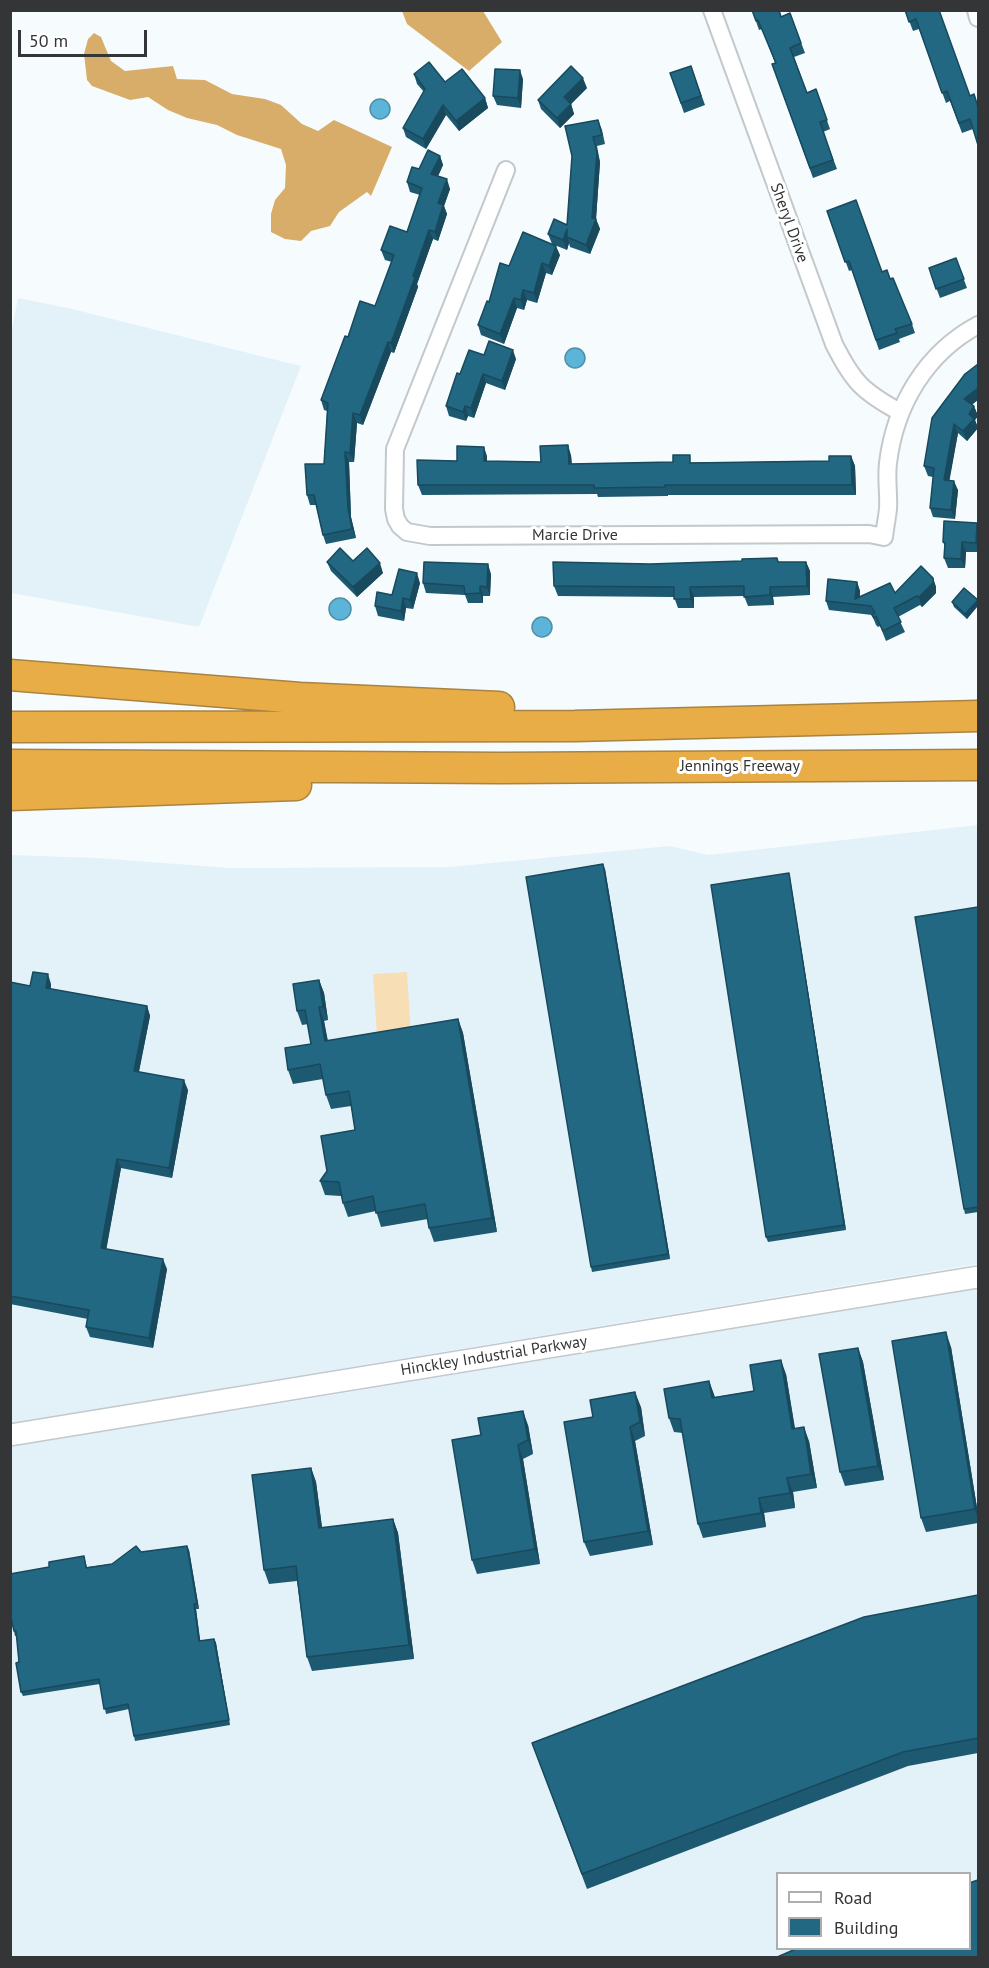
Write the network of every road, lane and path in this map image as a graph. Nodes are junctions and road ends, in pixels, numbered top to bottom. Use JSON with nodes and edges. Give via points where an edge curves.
{"nodes":[{"id":1,"x":711,"y":10,"type":"edge"},
{"id":2,"x":976,"y":10,"type":"edge"},
{"id":3,"x":978,"y":18,"type":"edge"},
{"id":4,"x":506,"y":170,"type":"dead end"},
{"id":5,"x":978,"y":325,"type":"edge"},
{"id":6,"x":900,"y":412,"type":"junction"},
{"id":7,"x":10,"y":669,"type":"edge"},
{"id":8,"x":10,"y":675,"type":"edge"},
{"id":9,"x":76,"y":680,"type":"junction"},
{"id":10,"x":978,"y":716,"type":"edge"},
{"id":11,"x":720,"y":721,"type":"junction"},
{"id":12,"x":10,"y":727,"type":"edge"},
{"id":13,"x":10,"y":765,"type":"edge"},
{"id":14,"x":978,"y":765,"type":"edge"},
{"id":15,"x":502,"y":768,"type":"junction"},
{"id":16,"x":10,"y":795,"type":"edge"},
{"id":17,"x":978,"y":1277,"type":"edge"},
{"id":18,"x":10,"y":1435,"type":"edge"}],
"edges":[{"from":1,"to":6,"type":"street","name":"Sheryl Drive","via":[[834,344],[856,382],[871,396]]},
{"from":2,"to":3,"type":"street"},
{"from":4,"to":6,"type":"street","name":"Marcie Drive","via":[[395,449],[394,509],[400,526],[407,532],[430,536],[884,537],[887,464]]},
{"from":5,"to":6,"type":"street","name":"Marcie Drive","via":[[947,345],[932,361]]},
{"from":7,"to":9,"type":"highway"},
{"from":8,"to":9,"type":"highway"},
{"from":9,"to":11,"type":"highway","via":[[300,698]]},
{"from":10,"to":11,"type":"highway"},
{"from":11,"to":12,"type":"highway","via":[[575,726]]},
{"from":13,"to":15,"type":"highway"},
{"from":14,"to":15,"type":"highway","name":"Jennings Freeway"},
{"from":15,"to":16,"type":"highway","via":[[398,780]]},
{"from":17,"to":18,"type":"street","name":"Hinckley Industrial Parkway"}]}
